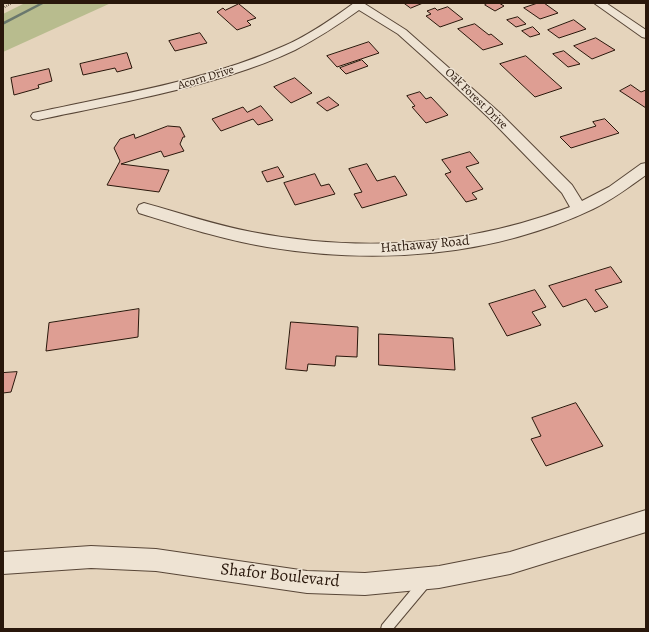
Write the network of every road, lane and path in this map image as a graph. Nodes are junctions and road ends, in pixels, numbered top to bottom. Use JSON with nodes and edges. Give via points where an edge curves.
{"nodes":[{"id":1,"x":12,"y":3,"type":"edge"},
{"id":2,"x":599,"y":3,"type":"edge"},
{"id":3,"x":360,"y":4,"type":"edge"},
{"id":4,"x":3,"y":8,"type":"edge"},
{"id":5,"x":646,"y":35,"type":"edge"},
{"id":6,"x":38,"y":116,"type":"dead end"},
{"id":7,"x":646,"y":168,"type":"edge"},
{"id":8,"x":144,"y":209,"type":"dead end"},
{"id":9,"x":579,"y":209,"type":"junction"},
{"id":10,"x":646,"y":520,"type":"edge"},
{"id":11,"x":3,"y":563,"type":"edge"},
{"id":12,"x":428,"y":578,"type":"junction"},
{"id":13,"x":386,"y":629,"type":"edge"}],
"edges":[{"from":1,"to":4,"type":"path"},
{"from":2,"to":5,"type":"street"},
{"from":3,"to":6,"type":"street","name":"Acorn Drive","via":[[304,40],[267,58],[225,73],[173,88]]},
{"from":3,"to":9,"type":"street","name":"Oak Forest Drive","via":[[402,32],[462,84],[567,189]]},
{"from":7,"to":9,"type":"street","name":"Hathaway Road"},
{"from":8,"to":9,"type":"street","name":"Hathaway Road","via":[[266,241],[312,247],[392,250],[463,243],[516,232]]},
{"from":10,"to":12,"type":"street","name":"Shafor Boulevard","via":[[510,563]]},
{"from":11,"to":12,"type":"street","name":"Shafor Boulevard","via":[[91,557],[156,560],[307,582],[365,584]]},
{"from":12,"to":13,"type":"lane"}]}
